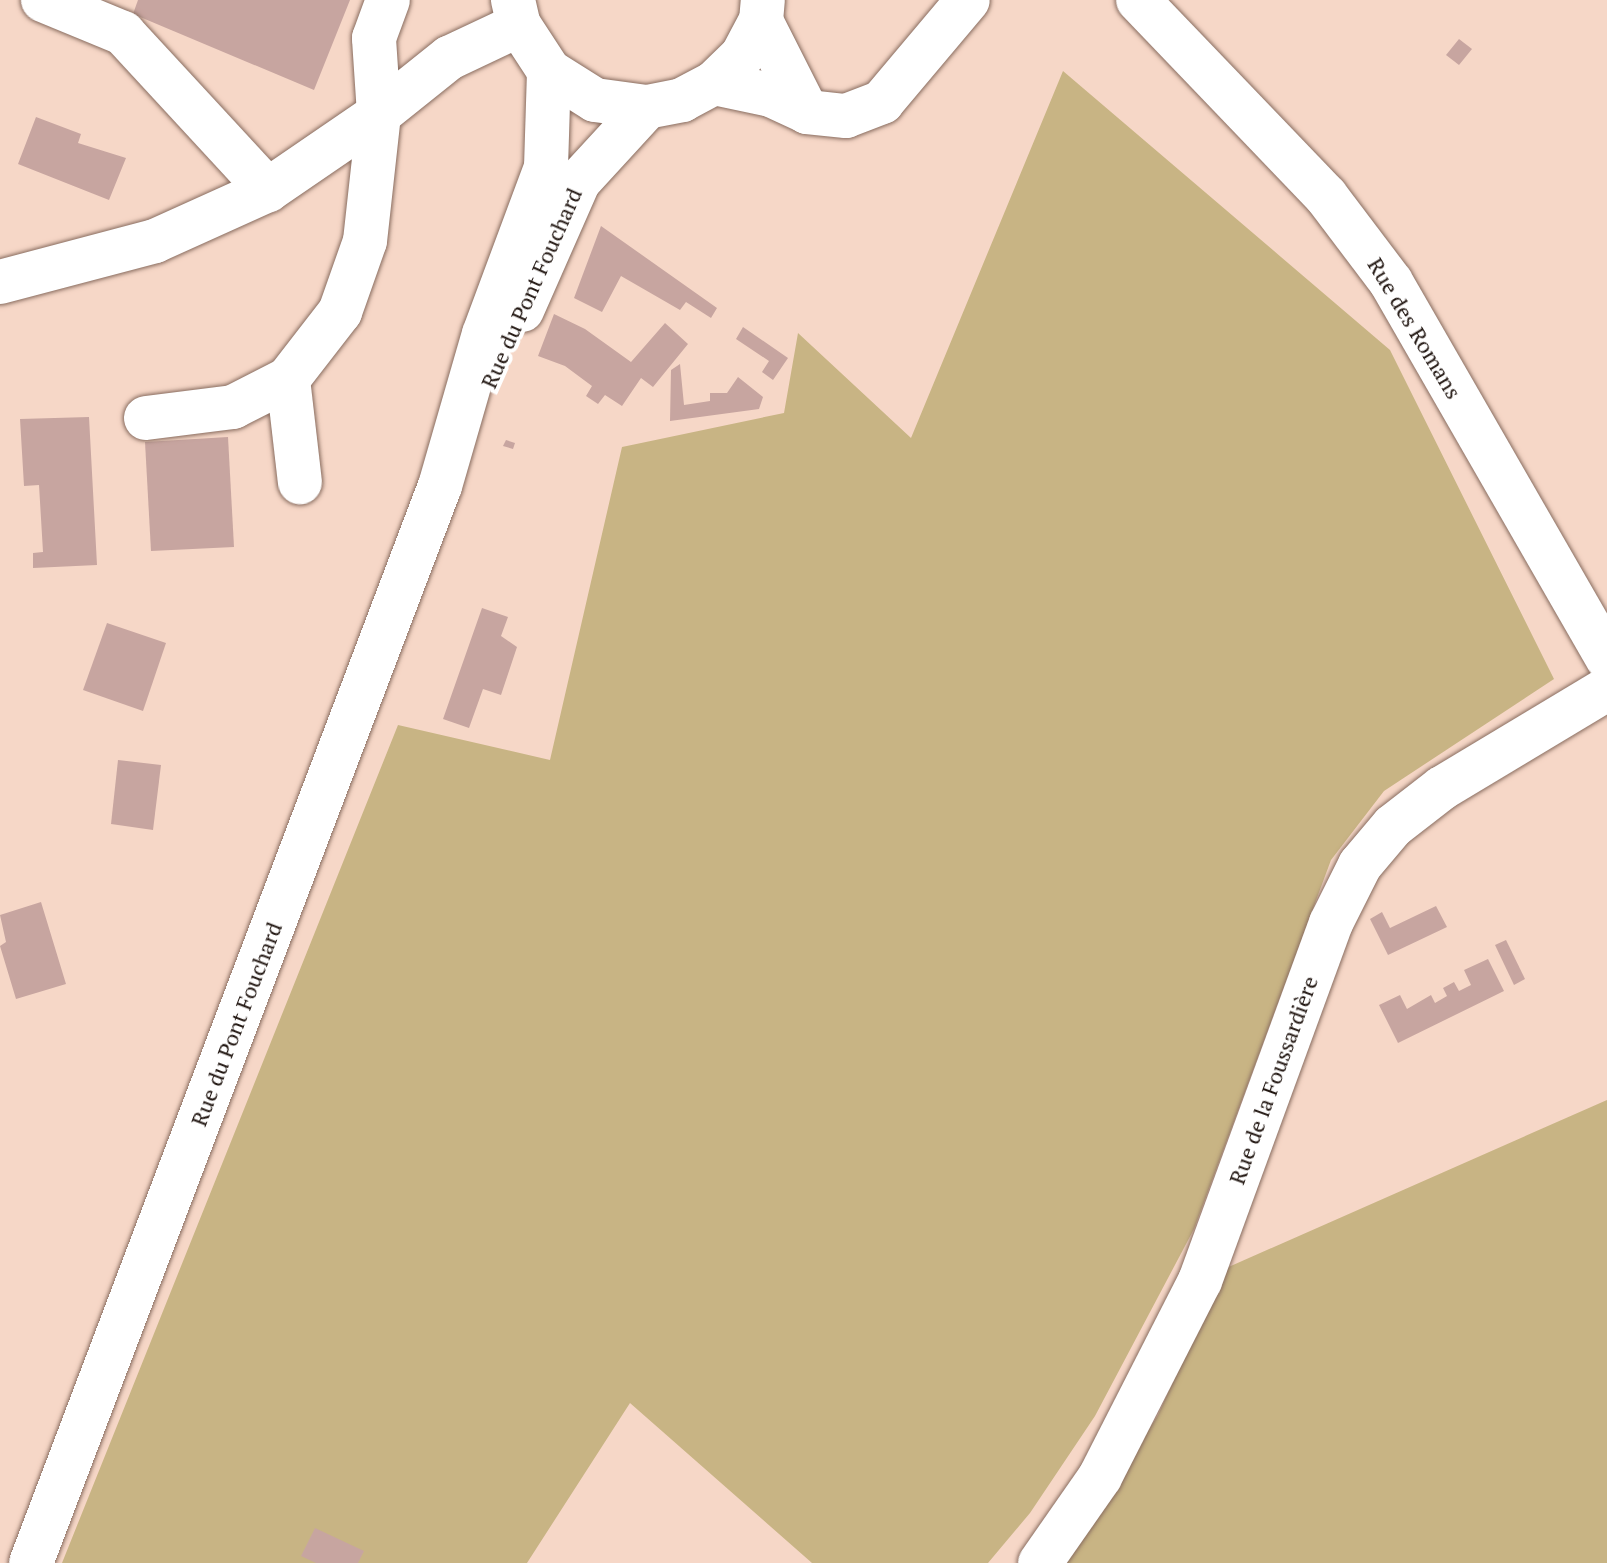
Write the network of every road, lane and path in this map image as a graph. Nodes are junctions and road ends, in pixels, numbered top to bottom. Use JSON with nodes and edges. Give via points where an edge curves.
{"nodes":[{"id":1,"x":43,"y":0,"type":"edge"},
{"id":2,"x":388,"y":0,"type":"edge"},
{"id":3,"x":968,"y":0,"type":"edge"},
{"id":4,"x":1138,"y":0,"type":"edge"},
{"id":5,"x":762,"y":10,"type":"edge"},
{"id":6,"x":516,"y":12,"type":"edge"},
{"id":7,"x":549,"y":71,"type":"junction"},
{"id":8,"x":714,"y":83,"type":"junction"},
{"id":9,"x":647,"y":107,"type":"junction"},
{"id":10,"x":807,"y":112,"type":"junction"},
{"id":11,"x":379,"y":114,"type":"junction"},
{"id":12,"x":268,"y":190,"type":"junction"},
{"id":13,"x":0,"y":282,"type":"edge"},
{"id":14,"x":288,"y":379,"type":"junction"},
{"id":15,"x":146,"y":418,"type":"dead end"},
{"id":16,"x":300,"y":482,"type":"dead end"},
{"id":17,"x":440,"y":486,"type":"junction"},
{"id":18,"x":1607,"y":658,"type":"edge"},
{"id":19,"x":1607,"y":689,"type":"edge"},
{"id":20,"x":31,"y":1563,"type":"edge"},
{"id":21,"x":1040,"y":1563,"type":"edge"}],
"edges":[{"from":1,"to":12,"type":"main road","via":[[123,33]]},
{"from":2,"to":11,"type":"main road","via":[[374,38]]},
{"from":3,"to":10,"type":"main road","via":[[882,102],[846,116]]},
{"from":4,"to":18,"type":"main road","name":"Rue des Romans","via":[[1326,196],[1391,282]]},
{"from":5,"to":8,"type":"main road","via":[[742,56]]},
{"from":5,"to":10,"type":"main road"},
{"from":6,"to":7,"type":"main road"},
{"from":6,"to":11,"type":"main road"},
{"from":7,"to":9,"type":"main road","via":[[595,100]]},
{"from":7,"to":17,"type":"main road","name":"Rue du Pont Fouchard","via":[[546,167],[484,334]]},
{"from":8,"to":9,"type":"main road","via":[[682,100]]},
{"from":8,"to":10,"type":"main road","via":[[771,95]]},
{"from":9,"to":17,"type":"main road","name":"Rue du Pont Fouchard","via":[[579,181]]},
{"from":11,"to":12,"type":"main road"},
{"from":11,"to":14,"type":"main road","via":[[365,241],[340,312]]},
{"from":12,"to":13,"type":"main road","via":[[155,241]]},
{"from":14,"to":15,"type":"main road","via":[[233,407]]},
{"from":14,"to":16,"type":"main road"},
{"from":17,"to":20,"type":"main road","name":"Rue du Pont Fouchard"},
{"from":19,"to":21,"type":"main road","name":"Rue de la Foussardière","via":[[1442,788],[1393,826],[1360,865],[1331,923],[1200,1281],[1100,1477]]}]}
